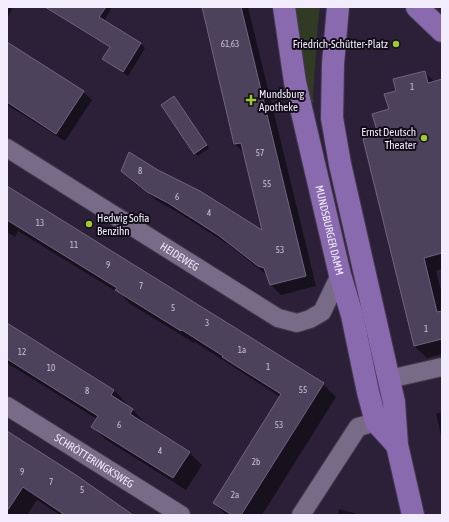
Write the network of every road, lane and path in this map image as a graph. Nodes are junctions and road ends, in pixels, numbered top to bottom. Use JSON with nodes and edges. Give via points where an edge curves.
{"nodes":[{"id":1,"x":284,"y":7,"type":"edge"},
{"id":2,"x":338,"y":7,"type":"edge"},
{"id":3,"x":417,"y":7,"type":"edge"},
{"id":4,"x":442,"y":31,"type":"edge"},
{"id":5,"x":7,"y":148,"type":"edge"},
{"id":6,"x":340,"y":275,"type":"junction"},
{"id":7,"x":442,"y":367,"type":"edge"},
{"id":8,"x":389,"y":379,"type":"junction"},
{"id":9,"x":7,"y":406,"type":"edge"},
{"id":10,"x":376,"y":422,"type":"junction"},
{"id":11,"x":397,"y":445,"type":"junction"},
{"id":12,"x":181,"y":515,"type":"edge"},
{"id":13,"x":301,"y":515,"type":"edge"},
{"id":14,"x":413,"y":515,"type":"edge"}],
"edges":[{"from":1,"to":6,"type":"main road","name":"MUNDSBURGER DAMM","via":[[295,82]]},
{"from":2,"to":8,"type":"main road","name":"MUNDSBURGER DAMM","via":[[332,64],[332,118]]},
{"from":3,"to":4,"type":"main road"},
{"from":5,"to":6,"type":"street","name":"HEIDEWEG","via":[[278,318],[297,323],[322,312]]},
{"from":6,"to":10,"type":"main road","name":"MUNDSBURGER DAMM","via":[[352,315]]},
{"from":7,"to":8,"type":"street"},
{"from":8,"to":11,"type":"main road","name":"MUNDSBURGER DAMM","via":[[394,402]]},
{"from":9,"to":12,"type":"street","name":"SCHRÖTTERINGKSWEG"},
{"from":10,"to":11,"type":"main road","name":"MUNDSBURGER DAMM"},
{"from":10,"to":13,"type":"street","via":[[358,427]]},
{"from":11,"to":14,"type":"main road","name":"MUNDSBURGER DAMM"}]}
